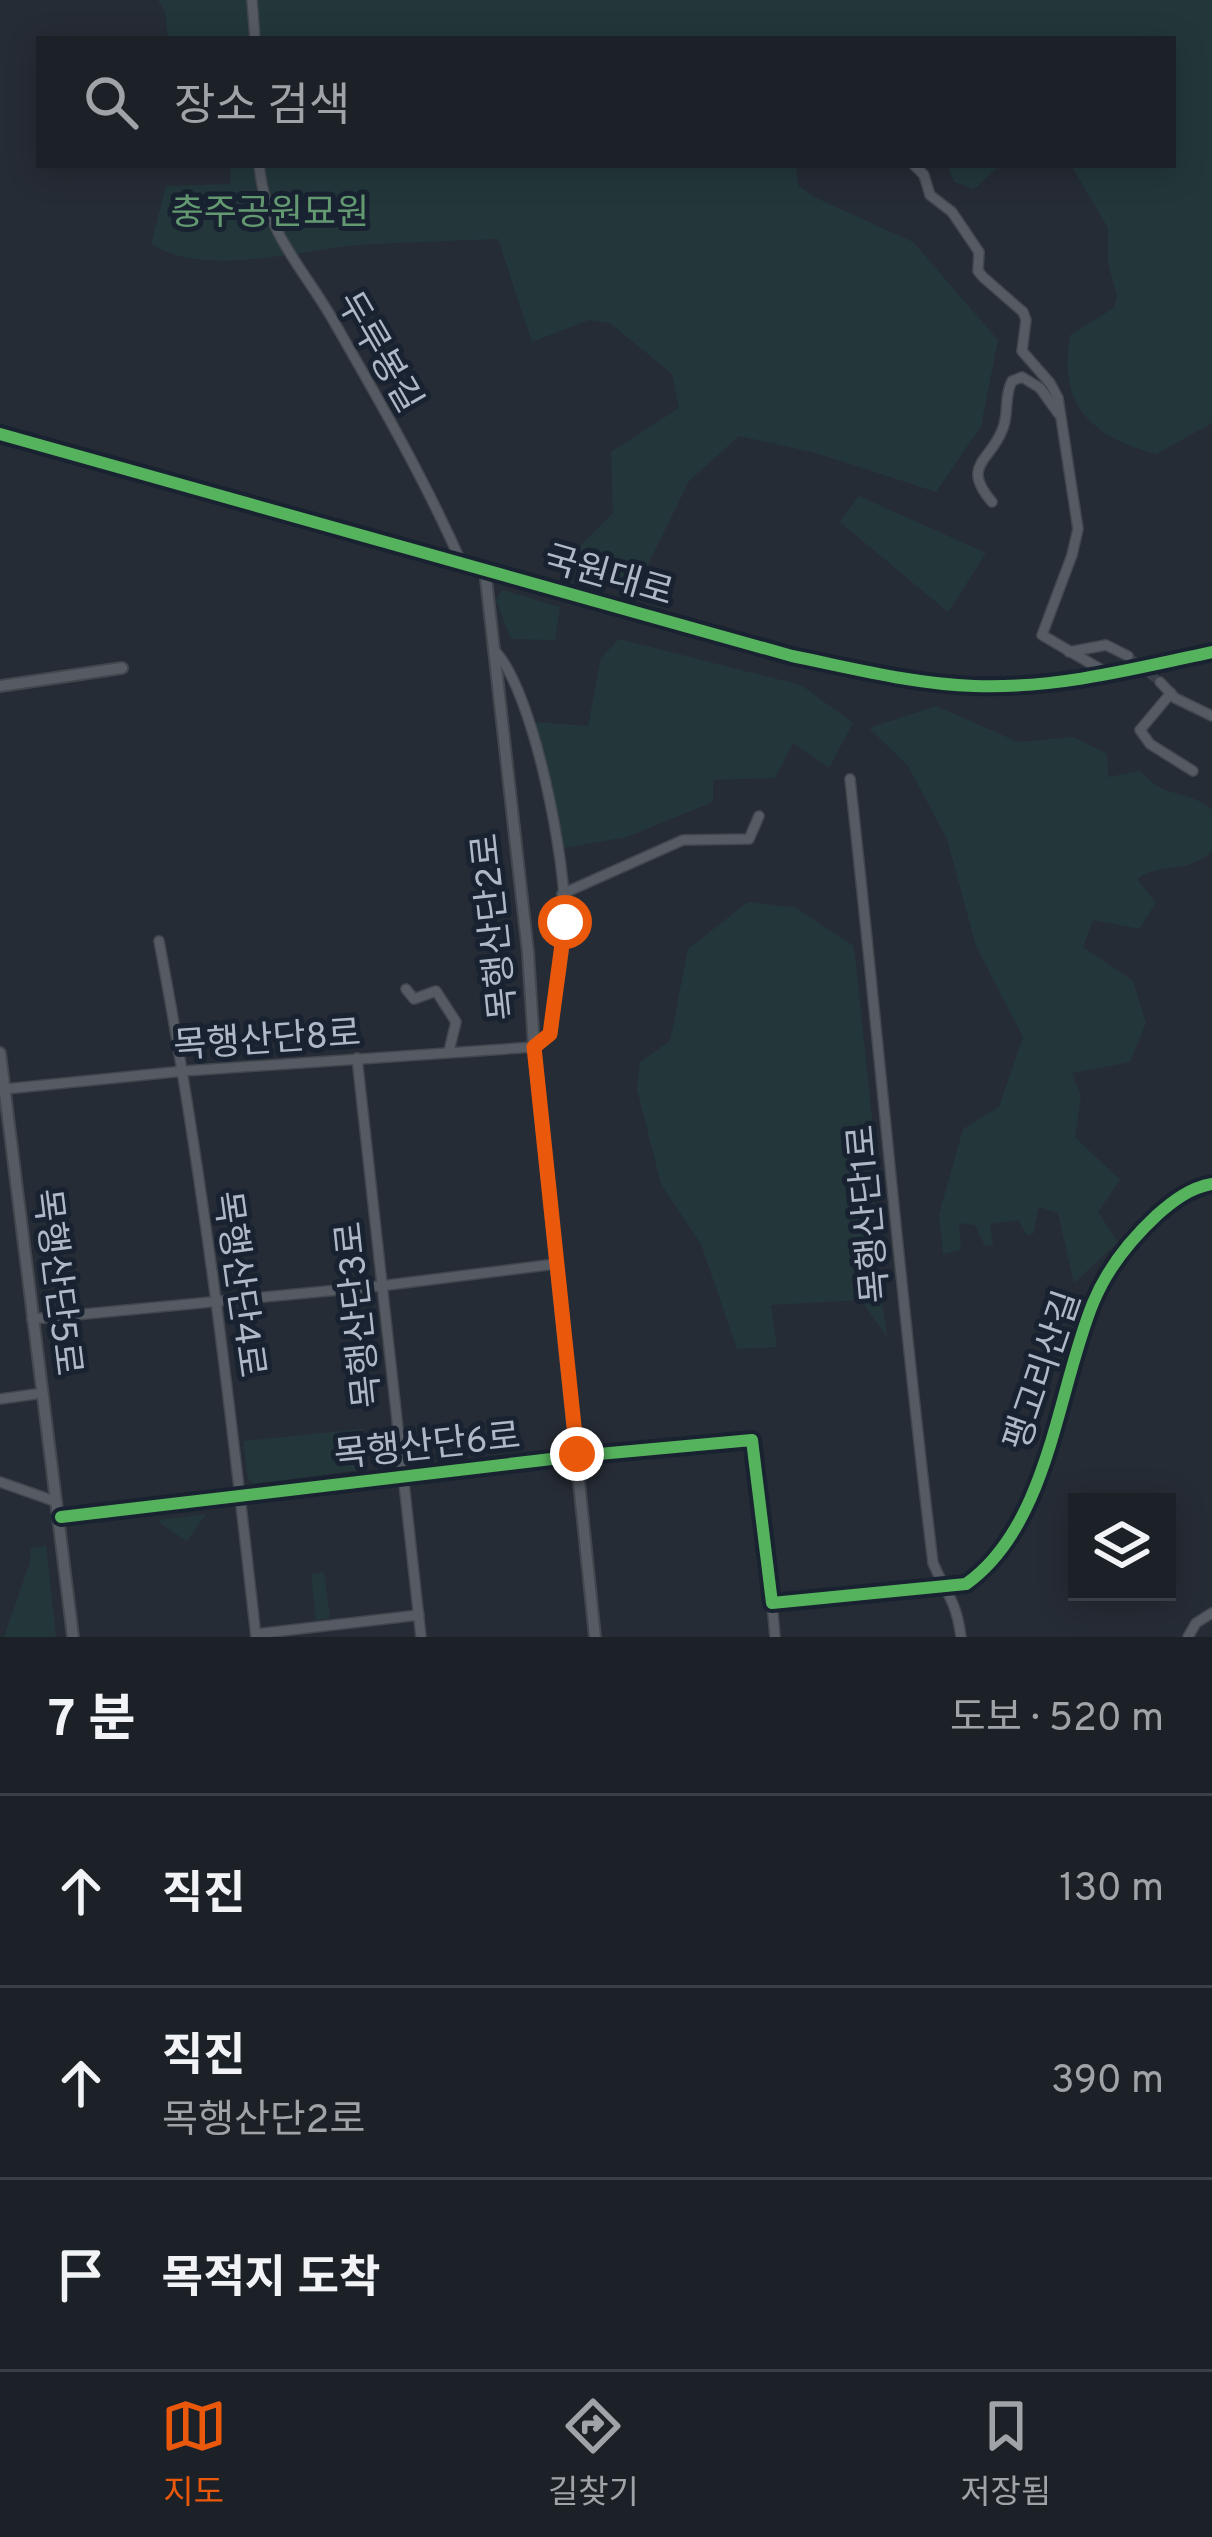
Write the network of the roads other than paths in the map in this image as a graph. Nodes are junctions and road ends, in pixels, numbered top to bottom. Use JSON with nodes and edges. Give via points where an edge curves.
{"nodes":[{"id":1,"x":252,"y":0,"type":"edge"},
{"id":2,"x":255,"y":36,"type":"edge"},
{"id":3,"x":259,"y":168,"type":"edge"},
{"id":4,"x":917,"y":168,"type":"edge"},
{"id":5,"x":1062,"y":417,"type":"junction"},
{"id":6,"x":0,"y":434,"type":"edge"},
{"id":7,"x":992,"y":502,"type":"dead end"},
{"id":8,"x":463,"y":564,"type":"junction"},
{"id":9,"x":485,"y":570,"type":"junction"},
{"id":10,"x":494,"y":649,"type":"junction"},
{"id":11,"x":1069,"y":652,"type":"junction"},
{"id":12,"x":1212,"y":652,"type":"edge"},
{"id":13,"x":1128,"y":656,"type":"tunnel mouth"},
{"id":14,"x":122,"y":668,"type":"dead end"},
{"id":15,"x":1107,"y":674,"type":"junction"},
{"id":16,"x":1160,"y":682,"type":"tunnel mouth"},
{"id":17,"x":0,"y":686,"type":"edge"},
{"id":18,"x":1171,"y":693,"type":"junction"},
{"id":19,"x":1212,"y":716,"type":"edge"},
{"id":20,"x":1193,"y":771,"type":"dead end"},
{"id":21,"x":850,"y":779,"type":"dead end"},
{"id":22,"x":759,"y":816,"type":"dead end"},
{"id":23,"x":562,"y":894,"type":"junction"},
{"id":24,"x":159,"y":941,"type":"dead end"},
{"id":25,"x":406,"y":989,"type":"dead end"},
{"id":26,"x":534,"y":1047,"type":"junction"},
{"id":27,"x":449,"y":1051,"type":"junction"},
{"id":28,"x":0,"y":1053,"type":"edge"},
{"id":29,"x":357,"y":1058,"type":"junction"},
{"id":30,"x":184,"y":1071,"type":"junction"},
{"id":31,"x":4,"y":1089,"type":"junction"},
{"id":32,"x":1212,"y":1184,"type":"edge"},
{"id":33,"x":556,"y":1264,"type":"junction"},
{"id":34,"x":380,"y":1286,"type":"junction"},
{"id":35,"x":219,"y":1301,"type":"junction"},
{"id":36,"x":32,"y":1319,"type":"junction"},
{"id":37,"x":43,"y":1393,"type":"junction"},
{"id":38,"x":0,"y":1399,"type":"edge"},
{"id":39,"x":577,"y":1456,"type":"junction"},
{"id":40,"x":402,"y":1476,"type":"junction"},
{"id":41,"x":0,"y":1482,"type":"edge"},
{"id":42,"x":240,"y":1496,"type":"junction"},
{"id":43,"x":58,"y":1503,"type":"junction"},
{"id":44,"x":61,"y":1517,"type":"junction"},
{"id":45,"x":944,"y":1588,"type":"junction"},
{"id":46,"x":772,"y":1604,"type":"junction"},
{"id":47,"x":1212,"y":1613,"type":"edge"},
{"id":48,"x":419,"y":1615,"type":"junction"},
{"id":49,"x":256,"y":1636,"type":"edge"},
{"id":50,"x":73,"y":1637,"type":"edge"},
{"id":51,"x":421,"y":1637,"type":"edge"},
{"id":52,"x":595,"y":1637,"type":"edge"},
{"id":53,"x":775,"y":1637,"type":"edge"},
{"id":54,"x":961,"y":1637,"type":"edge"},
{"id":55,"x":1188,"y":1637,"type":"edge"}],
"edges":[{"from":1,"to":2,"type":"street"},
{"from":3,"to":8,"type":"street","name":"두루봉길","via":[[271,224],[406,449]]},
{"from":4,"to":5,"type":"street","via":[[980,252],[982,278],[1023,312],[1022,351],[1050,382]]},
{"from":5,"to":7,"type":"street","via":[[1040,388],[1022,377],[1012,381],[997,443],[979,461],[979,486]]},
{"from":5,"to":11,"type":"street","via":[[1078,529],[1042,635]]},
{"from":6,"to":8,"type":"street","name":"국원대로"},
{"from":8,"to":9,"type":"street","name":"국원대로"},
{"from":9,"to":10,"type":"street","name":"목행산단2로"},
{"from":9,"to":15,"type":"street","name":"국원대로","via":[[792,656],[933,683],[1023,686]]},
{"from":10,"to":23,"type":"street","via":[[507,663],[537,754]]},
{"from":10,"to":26,"type":"street","name":"목행산단2로"},
{"from":11,"to":13,"type":"street","via":[[1106,645]]},
{"from":11,"to":15,"type":"street"},
{"from":12,"to":15,"type":"street","name":"국원대로"},
{"from":14,"to":17,"type":"street"},
{"from":16,"to":18,"type":"street"},
{"from":18,"to":19,"type":"street"},
{"from":18,"to":20,"type":"street","via":[[1141,730]]},
{"from":21,"to":45,"type":"street","name":"목행산단1로","via":[[902,1312],[933,1563]]},
{"from":22,"to":23,"type":"street","via":[[749,839],[683,840]]},
{"from":23,"to":26,"type":"street","via":[[550,1034]]},
{"from":24,"to":30,"type":"street","name":"목행산단4로"},
{"from":25,"to":27,"type":"street","via":[[414,999],[441,994],[456,1022]]},
{"from":26,"to":27,"type":"street","name":"목행산단8로"},
{"from":26,"to":33,"type":"street","name":"목행산단2로"},
{"from":27,"to":29,"type":"street","name":"목행산단8로"},
{"from":28,"to":31,"type":"street","name":"목행산단5로"},
{"from":29,"to":30,"type":"street","name":"목행산단8로"},
{"from":29,"to":34,"type":"street","name":"목행산단3로"},
{"from":30,"to":31,"type":"street","name":"목행산단8로"},
{"from":30,"to":35,"type":"street","name":"목행산단4로"},
{"from":31,"to":36,"type":"street","name":"목행산단5로"},
{"from":32,"to":45,"type":"street","name":"팽고리산길","via":[[1167,1206],[1112,1266],[1021,1514],[979,1575]]},
{"from":33,"to":34,"type":"street"},
{"from":33,"to":39,"type":"street","name":"목행산단2로"},
{"from":34,"to":35,"type":"street"},
{"from":34,"to":40,"type":"street","name":"목행산단3로"},
{"from":35,"to":36,"type":"street"},
{"from":35,"to":42,"type":"street","name":"목행산단4로"},
{"from":36,"to":37,"type":"street","name":"목행산단5로"},
{"from":37,"to":38,"type":"street"},
{"from":37,"to":43,"type":"street","name":"목행산단5로"},
{"from":39,"to":40,"type":"street","name":"목행산단6로"},
{"from":39,"to":46,"type":"street","name":"목행산단6로","via":[[752,1441]]},
{"from":39,"to":52,"type":"street","name":"목행산단2로"},
{"from":40,"to":42,"type":"street","name":"목행산단6로"},
{"from":40,"to":48,"type":"street","name":"목행산단3로"},
{"from":41,"to":43,"type":"street"},
{"from":42,"to":44,"type":"street","name":"목행산단6로"},
{"from":42,"to":49,"type":"street","name":"목행산단4로"},
{"from":43,"to":44,"type":"street","name":"목행산단5로"},
{"from":44,"to":50,"type":"street","name":"목행산단5로"},
{"from":45,"to":46,"type":"street"},
{"from":45,"to":54,"type":"street","name":"목행산단1로","via":[[956,1602]]},
{"from":46,"to":53,"type":"street"},
{"from":47,"to":55,"type":"street"},
{"from":48,"to":49,"type":"street"},
{"from":48,"to":51,"type":"street","name":"목행산단3로"}]}
